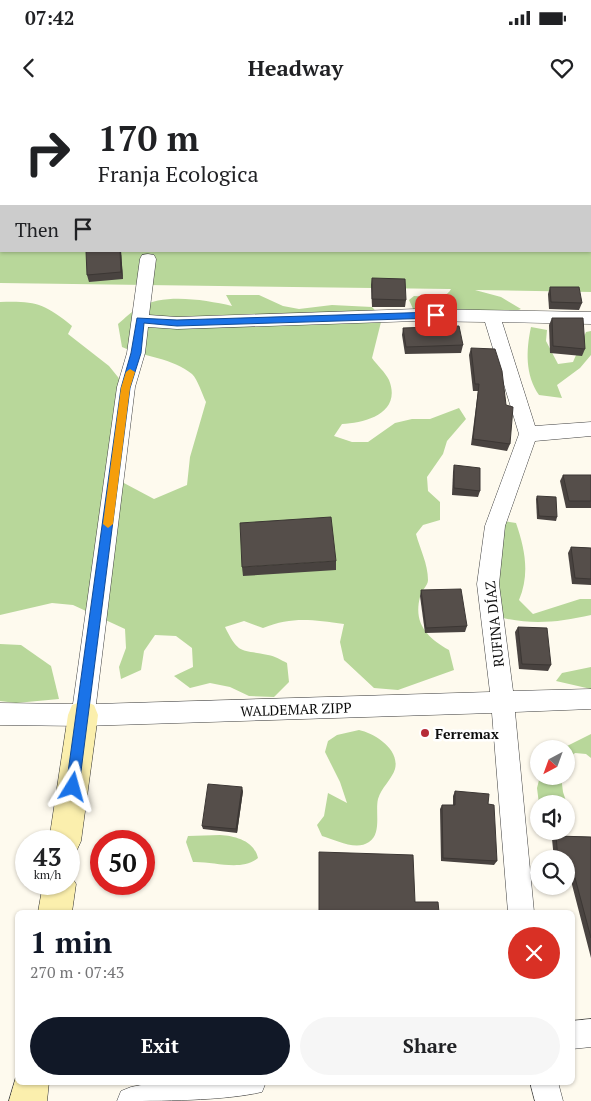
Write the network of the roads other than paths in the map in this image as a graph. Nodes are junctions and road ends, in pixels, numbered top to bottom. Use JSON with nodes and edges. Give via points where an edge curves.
{"nodes":[{"id":1,"x":148,"y":259,"type":"dead end"},
{"id":2,"x":492,"y":316,"type":"junction"},
{"id":3,"x":591,"y":318,"type":"edge"},
{"id":4,"x":140,"y":320,"type":"junction"},
{"id":5,"x":591,"y":429,"type":"edge"},
{"id":6,"x":528,"y":434,"type":"junction"},
{"id":7,"x":591,"y":699,"type":"edge"},
{"id":8,"x":503,"y":703,"type":"junction"},
{"id":9,"x":0,"y":714,"type":"edge"},
{"id":10,"x":83,"y":715,"type":"junction"},
{"id":11,"x":67,"y":830,"type":"edge"},
{"id":12,"x":57,"y":895,"type":"edge"},
{"id":13,"x":55,"y":910,"type":"edge"},
{"id":14,"x":521,"y":910,"type":"edge"},
{"id":15,"x":591,"y":1033,"type":"edge"},
{"id":16,"x":575,"y":1035,"type":"edge"},
{"id":17,"x":31,"y":1085,"type":"edge"},
{"id":18,"x":233,"y":1085,"type":"edge"},
{"id":19,"x":545,"y":1085,"type":"edge"},
{"id":20,"x":28,"y":1101,"type":"edge"},
{"id":21,"x":131,"y":1101,"type":"edge"},
{"id":22,"x":549,"y":1101,"type":"edge"}],
"edges":[{"from":1,"to":4,"type":"street"},
{"from":2,"to":3,"type":"street"},
{"from":2,"to":4,"type":"street","via":[[417,315],[177,323]]},
{"from":2,"to":6,"type":"street"},
{"from":4,"to":10,"type":"street","via":[[136,353],[126,388]]},
{"from":5,"to":6,"type":"street"},
{"from":6,"to":8,"type":"street","name":"RUFINA DÍAZ","via":[[495,526],[488,584]]},
{"from":7,"to":8,"type":"street","name":"WALDEMAR ZIPP"},
{"from":8,"to":10,"type":"street","name":"WALDEMAR ZIPP"},
{"from":8,"to":14,"type":"street","name":"RUFINA DÍAZ"},
{"from":9,"to":10,"type":"street","name":"WALDEMAR ZIPP"},
{"from":10,"to":11,"type":"main road"},
{"from":12,"to":13,"type":"main road"},
{"from":15,"to":16,"type":"street"},
{"from":17,"to":20,"type":"main road"},
{"from":18,"to":21,"type":"street"},
{"from":19,"to":22,"type":"street"}]}
